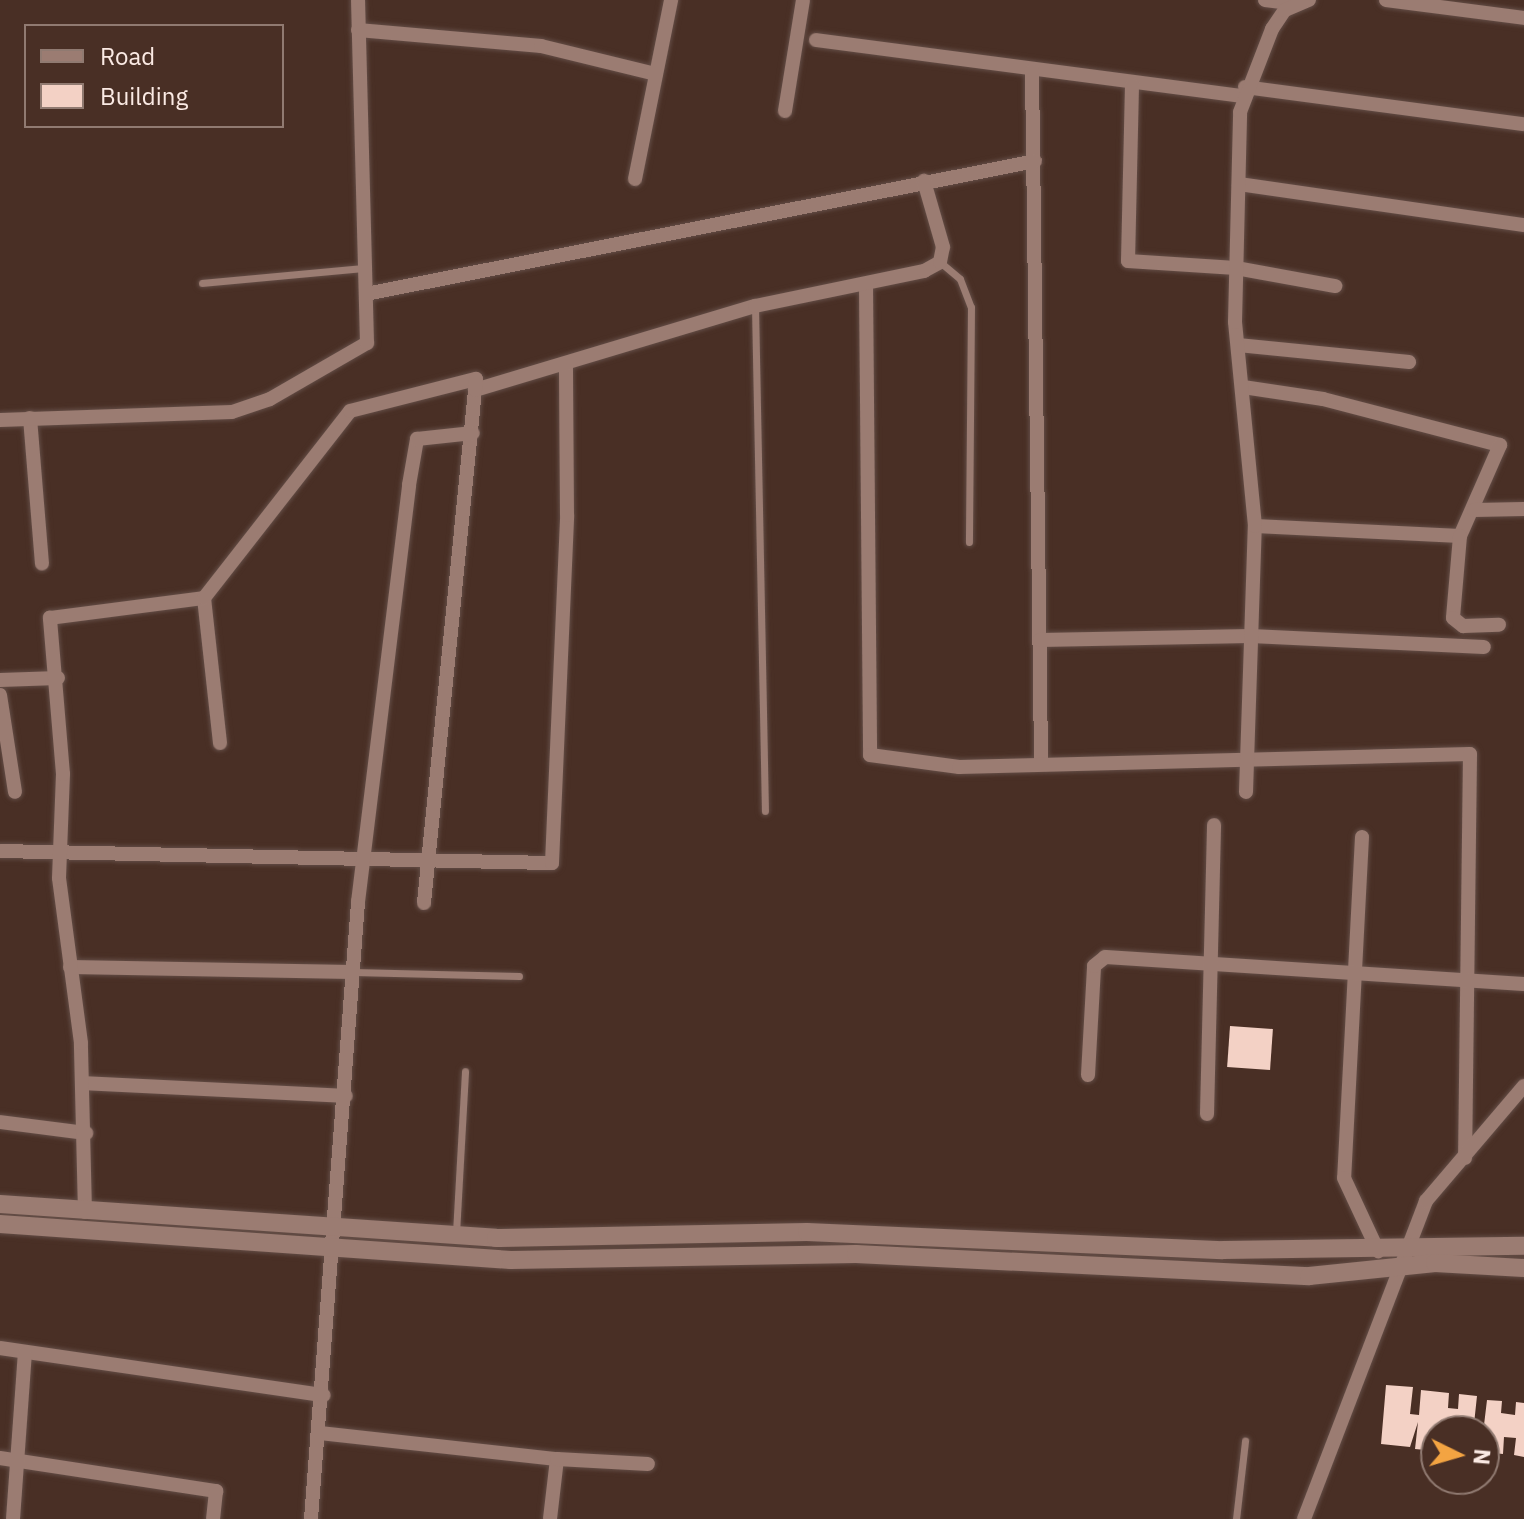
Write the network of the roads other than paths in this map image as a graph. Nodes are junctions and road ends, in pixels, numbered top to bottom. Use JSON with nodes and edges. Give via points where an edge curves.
{"nodes":[{"id":1,"x":358,"y":0,"type":"edge"},
{"id":2,"x":671,"y":0,"type":"edge"},
{"id":3,"x":803,"y":0,"type":"edge"},
{"id":4,"x":1265,"y":0,"type":"edge"},
{"id":5,"x":1386,"y":0,"type":"edge"},
{"id":6,"x":1304,"y":2,"type":"edge"},
{"id":7,"x":1524,"y":18,"type":"edge"},
{"id":8,"x":358,"y":30,"type":"junction"},
{"id":9,"x":816,"y":40,"type":"dead end"},
{"id":10,"x":1032,"y":71,"type":"junction"},
{"id":11,"x":656,"y":74,"type":"junction"},
{"id":12,"x":1132,"y":85,"type":"junction"},
{"id":13,"x":1244,"y":91,"type":"junction"},
{"id":14,"x":785,"y":111,"type":"dead end"},
{"id":15,"x":1524,"y":124,"type":"edge"},
{"id":16,"x":1035,"y":161,"type":"junction"},
{"id":17,"x":635,"y":179,"type":"dead end"},
{"id":18,"x":924,"y":181,"type":"junction"},
{"id":19,"x":1239,"y":184,"type":"junction"},
{"id":20,"x":1524,"y":225,"type":"edge"},
{"id":21,"x":940,"y":262,"type":"junction"},
{"id":22,"x":365,"y":268,"type":"junction"},
{"id":23,"x":1236,"y":268,"type":"junction"},
{"id":24,"x":202,"y":283,"type":"dead end"},
{"id":25,"x":866,"y":285,"type":"junction"},
{"id":26,"x":1335,"y":286,"type":"dead end"},
{"id":27,"x":366,"y":294,"type":"junction"},
{"id":28,"x":755,"y":306,"type":"junction"},
{"id":29,"x":1238,"y":345,"type":"junction"},
{"id":30,"x":1409,"y":362,"type":"dead end"},
{"id":31,"x":566,"y":364,"type":"junction"},
{"id":32,"x":1243,"y":387,"type":"junction"},
{"id":33,"x":475,"y":390,"type":"junction"},
{"id":34,"x":30,"y":418,"type":"junction"},
{"id":35,"x":0,"y":420,"type":"edge"},
{"id":36,"x":473,"y":433,"type":"junction"},
{"id":37,"x":1524,"y":509,"type":"edge"},
{"id":38,"x":1474,"y":510,"type":"junction"},
{"id":39,"x":1255,"y":526,"type":"junction"},
{"id":40,"x":1460,"y":536,"type":"junction"},
{"id":41,"x":969,"y":542,"type":"dead end"},
{"id":42,"x":42,"y":564,"type":"dead end"},
{"id":43,"x":204,"y":598,"type":"junction"},
{"id":44,"x":1499,"y":625,"type":"dead end"},
{"id":45,"x":1251,"y":636,"type":"junction"},
{"id":46,"x":1040,"y":640,"type":"junction"},
{"id":47,"x":1484,"y":647,"type":"dead end"},
{"id":48,"x":58,"y":678,"type":"junction"},
{"id":49,"x":0,"y":680,"type":"edge"},
{"id":50,"x":0,"y":695,"type":"edge"},
{"id":51,"x":220,"y":743,"type":"dead end"},
{"id":52,"x":1248,"y":755,"type":"junction"},
{"id":53,"x":1041,"y":763,"type":"junction"},
{"id":54,"x":15,"y":792,"type":"dead end"},
{"id":55,"x":1246,"y":792,"type":"dead end"},
{"id":56,"x":765,"y":811,"type":"dead end"},
{"id":57,"x":1214,"y":825,"type":"dead end"},
{"id":58,"x":1362,"y":837,"type":"dead end"},
{"id":59,"x":64,"y":850,"type":"junction"},
{"id":60,"x":0,"y":851,"type":"edge"},
{"id":61,"x":363,"y":853,"type":"junction"},
{"id":62,"x":425,"y":858,"type":"junction"},
{"id":63,"x":424,"y":903,"type":"dead end"},
{"id":64,"x":1212,"y":961,"type":"junction"},
{"id":65,"x":70,"y":967,"type":"junction"},
{"id":66,"x":352,"y":972,"type":"junction"},
{"id":67,"x":519,"y":976,"type":"dead end"},
{"id":68,"x":1360,"y":978,"type":"junction"},
{"id":69,"x":1463,"y":982,"type":"junction"},
{"id":70,"x":1524,"y":984,"type":"edge"},
{"id":71,"x":465,"y":1071,"type":"dead end"},
{"id":72,"x":1088,"y":1075,"type":"dead end"},
{"id":73,"x":83,"y":1083,"type":"junction"},
{"id":74,"x":1524,"y":1086,"type":"edge"},
{"id":75,"x":346,"y":1096,"type":"junction"},
{"id":76,"x":1207,"y":1114,"type":"dead end"},
{"id":77,"x":0,"y":1122,"type":"edge"},
{"id":78,"x":86,"y":1133,"type":"junction"},
{"id":79,"x":1465,"y":1158,"type":"junction"},
{"id":80,"x":0,"y":1204,"type":"edge"},
{"id":81,"x":85,"y":1212,"type":"junction"},
{"id":82,"x":0,"y":1224,"type":"edge"},
{"id":83,"x":337,"y":1229,"type":"junction"},
{"id":84,"x":914,"y":1234,"type":"junction"},
{"id":85,"x":456,"y":1235,"type":"junction"},
{"id":86,"x":1524,"y":1246,"type":"edge"},
{"id":87,"x":1406,"y":1247,"type":"junction"},
{"id":88,"x":336,"y":1250,"type":"junction"},
{"id":89,"x":1378,"y":1251,"type":"junction"},
{"id":90,"x":914,"y":1256,"type":"junction"},
{"id":91,"x":1524,"y":1268,"type":"edge"},
{"id":92,"x":1399,"y":1269,"type":"junction"},
{"id":93,"x":0,"y":1348,"type":"edge"},
{"id":94,"x":25,"y":1352,"type":"junction"},
{"id":95,"x":324,"y":1395,"type":"junction"},
{"id":96,"x":320,"y":1433,"type":"junction"},
{"id":97,"x":1245,"y":1441,"type":"dead end"},
{"id":98,"x":0,"y":1458,"type":"edge"},
{"id":99,"x":557,"y":1459,"type":"junction"},
{"id":100,"x":18,"y":1461,"type":"junction"},
{"id":101,"x":648,"y":1464,"type":"dead end"},
{"id":102,"x":13,"y":1519,"type":"edge"},
{"id":103,"x":213,"y":1519,"type":"edge"},
{"id":104,"x":311,"y":1519,"type":"edge"},
{"id":105,"x":550,"y":1519,"type":"edge"},
{"id":106,"x":1236,"y":1519,"type":"edge"},
{"id":107,"x":1304,"y":1519,"type":"edge"}],
"edges":[{"from":1,"to":8,"type":"street"},
{"from":2,"to":11,"type":"street"},
{"from":3,"to":14,"type":"street"},
{"from":4,"to":6,"type":"street"},
{"from":5,"to":7,"type":"street"},
{"from":6,"to":13,"type":"street","via":[[1272,29]]},
{"from":8,"to":11,"type":"street","via":[[541,46]]},
{"from":8,"to":22,"type":"street"},
{"from":9,"to":10,"type":"street"},
{"from":10,"to":12,"type":"street"},
{"from":10,"to":16,"type":"street"},
{"from":11,"to":17,"type":"street"},
{"from":12,"to":13,"type":"street"},
{"from":12,"to":23,"type":"street","via":[[1128,261]]},
{"from":13,"to":15,"type":"street"},
{"from":13,"to":19,"type":"street"},
{"from":16,"to":18,"type":"street"},
{"from":16,"to":46,"type":"street"},
{"from":18,"to":21,"type":"street","via":[[943,247]]},
{"from":18,"to":27,"type":"street","via":[[668,240]]},
{"from":19,"to":20,"type":"street"},
{"from":19,"to":23,"type":"street"},
{"from":21,"to":25,"type":"street"},
{"from":21,"to":41,"type":"lane","via":[[960,279],[971,307]]},
{"from":22,"to":24,"type":"lane"},
{"from":22,"to":27,"type":"street"},
{"from":23,"to":26,"type":"street"},
{"from":23,"to":29,"type":"street"},
{"from":25,"to":28,"type":"street"},
{"from":25,"to":53,"type":"street","via":[[870,755],[959,767]]},
{"from":27,"to":34,"type":"street","via":[[367,343],[270,399],[232,412]]},
{"from":28,"to":31,"type":"street"},
{"from":28,"to":56,"type":"lane"},
{"from":29,"to":30,"type":"street"},
{"from":29,"to":32,"type":"street"},
{"from":31,"to":33,"type":"street"},
{"from":31,"to":62,"type":"street","via":[[567,515],[552,863]]},
{"from":32,"to":38,"type":"street","via":[[1323,399],[1500,445]]},
{"from":32,"to":39,"type":"street"},
{"from":33,"to":36,"type":"street"},
{"from":33,"to":43,"type":"street","via":[[476,379],[350,411]]},
{"from":34,"to":35,"type":"street"},
{"from":34,"to":42,"type":"street"},
{"from":36,"to":61,"type":"street","via":[[417,439]]},
{"from":36,"to":62,"type":"street"},
{"from":37,"to":38,"type":"street"},
{"from":38,"to":40,"type":"street"},
{"from":39,"to":40,"type":"street"},
{"from":39,"to":45,"type":"street"},
{"from":40,"to":44,"type":"street","via":[[1453,618],[1463,626]]},
{"from":43,"to":48,"type":"street","via":[[50,618]]},
{"from":43,"to":51,"type":"street"},
{"from":45,"to":46,"type":"street"},
{"from":45,"to":47,"type":"street"},
{"from":45,"to":52,"type":"street"},
{"from":46,"to":53,"type":"street"},
{"from":48,"to":49,"type":"street"},
{"from":48,"to":59,"type":"street"},
{"from":50,"to":54,"type":"street"},
{"from":52,"to":53,"type":"street"},
{"from":52,"to":55,"type":"street"},
{"from":52,"to":69,"type":"street","via":[[1470,754]]},
{"from":57,"to":64,"type":"street"},
{"from":58,"to":68,"type":"street"},
{"from":59,"to":60,"type":"street"},
{"from":59,"to":61,"type":"street"},
{"from":59,"to":65,"type":"street","via":[[59,878]]},
{"from":61,"to":62,"type":"street"},
{"from":61,"to":66,"type":"street"},
{"from":62,"to":63,"type":"street"},
{"from":64,"to":68,"type":"street"},
{"from":64,"to":72,"type":"street","via":[[1098,960]]},
{"from":64,"to":76,"type":"street"},
{"from":65,"to":66,"type":"street"},
{"from":65,"to":73,"type":"street"},
{"from":66,"to":67,"type":"lane"},
{"from":66,"to":75,"type":"street"},
{"from":68,"to":69,"type":"street"},
{"from":68,"to":89,"type":"street","via":[[1344,1178]]},
{"from":69,"to":70,"type":"street"},
{"from":69,"to":79,"type":"street"},
{"from":71,"to":85,"type":"lane"},
{"from":73,"to":75,"type":"street"},
{"from":73,"to":78,"type":"street"},
{"from":74,"to":79,"type":"street"},
{"from":75,"to":83,"type":"street"},
{"from":77,"to":78,"type":"street"},
{"from":78,"to":81,"type":"street"},
{"from":79,"to":87,"type":"street","via":[[1426,1201]]},
{"from":80,"to":81,"type":"street"},
{"from":81,"to":83,"type":"street"},
{"from":82,"to":88,"type":"street"},
{"from":83,"to":85,"type":"street"},
{"from":83,"to":88,"type":"street"},
{"from":84,"to":85,"type":"street"},
{"from":84,"to":89,"type":"street"},
{"from":84,"to":90,"type":"street"},
{"from":86,"to":87,"type":"street"},
{"from":87,"to":89,"type":"street"},
{"from":87,"to":92,"type":"street"},
{"from":88,"to":90,"type":"street","via":[[611,1261]]},
{"from":88,"to":95,"type":"street"},
{"from":90,"to":92,"type":"street","via":[[1309,1276]]},
{"from":91,"to":92,"type":"street","via":[[1435,1263]]},
{"from":92,"to":107,"type":"street"},
{"from":93,"to":94,"type":"street"},
{"from":94,"to":95,"type":"street"},
{"from":94,"to":100,"type":"street"},
{"from":95,"to":96,"type":"street"},
{"from":96,"to":99,"type":"street"},
{"from":96,"to":104,"type":"street"},
{"from":97,"to":106,"type":"lane"},
{"from":98,"to":100,"type":"street"},
{"from":99,"to":101,"type":"street"},
{"from":99,"to":105,"type":"street"},
{"from":100,"to":102,"type":"street"},
{"from":100,"to":103,"type":"street","via":[[216,1491]]}]}
